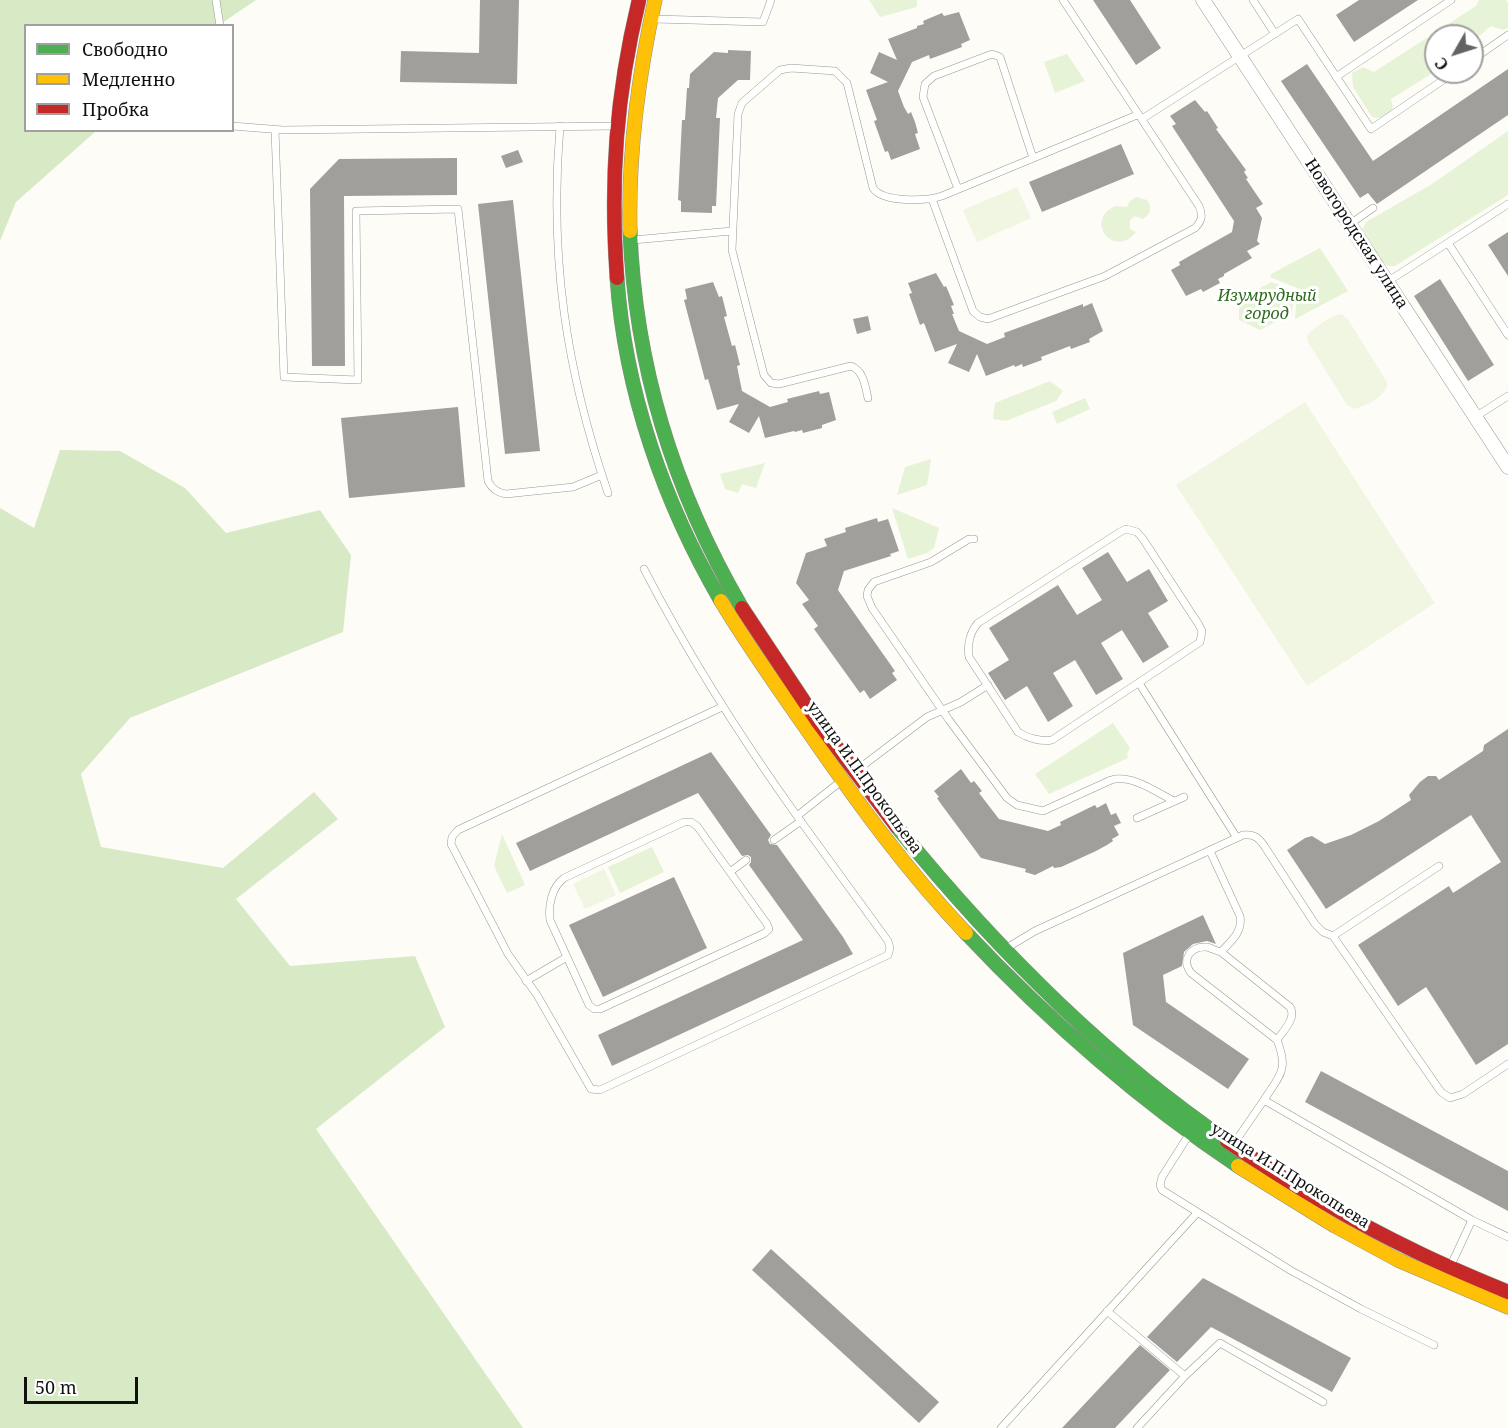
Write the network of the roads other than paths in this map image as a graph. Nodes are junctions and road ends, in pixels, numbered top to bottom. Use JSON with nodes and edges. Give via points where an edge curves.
{"nodes":[{"id":1,"x":216,"y":0,"type":"edge"},
{"id":2,"x":639,"y":0,"type":"edge"},
{"id":3,"x":655,"y":0,"type":"edge"},
{"id":4,"x":771,"y":0,"type":"edge"},
{"id":5,"x":1063,"y":0,"type":"edge"},
{"id":6,"x":1203,"y":0,"type":"edge"},
{"id":7,"x":1253,"y":0,"type":"edge"},
{"id":8,"x":1451,"y":0,"type":"edge"},
{"id":9,"x":635,"y":18,"type":"junction"},
{"id":10,"x":650,"y":18,"type":"junction"},
{"id":11,"x":220,"y":24,"type":"edge"},
{"id":12,"x":1275,"y":34,"type":"junction"},
{"id":13,"x":1508,"y":35,"type":"edge"},
{"id":14,"x":1484,"y":52,"type":"edge"},
{"id":15,"x":1241,"y":56,"type":"junction"},
{"id":16,"x":1336,"y":77,"type":"junction"},
{"id":17,"x":1437,"y":84,"type":"edge"},
{"id":18,"x":1140,"y":117,"type":"junction"},
{"id":19,"x":234,"y":126,"type":"edge"},
{"id":20,"x":560,"y":126,"type":"junction"},
{"id":21,"x":617,"y":126,"type":"junction"},
{"id":22,"x":275,"y":129,"type":"junction"},
{"id":23,"x":1033,"y":158,"type":"junction"},
{"id":24,"x":958,"y":189,"type":"junction"},
{"id":25,"x":932,"y":199,"type":"junction"},
{"id":26,"x":1508,"y":204,"type":"edge"},
{"id":27,"x":1373,"y":208,"type":"dead end"},
{"id":28,"x":1350,"y":224,"type":"junction"},
{"id":29,"x":732,"y":231,"type":"junction"},
{"id":30,"x":630,"y":240,"type":"junction"},
{"id":31,"x":615,"y":242,"type":"junction"},
{"id":32,"x":1448,"y":243,"type":"junction"},
{"id":33,"x":1388,"y":282,"type":"junction"},
{"id":34,"x":1508,"y":335,"type":"edge"},
{"id":35,"x":1508,"y":396,"type":"edge"},
{"id":36,"x":868,"y":398,"type":"dead end"},
{"id":37,"x":1475,"y":417,"type":"junction"},
{"id":38,"x":1508,"y":467,"type":"edge"},
{"id":39,"x":602,"y":475,"type":"junction"},
{"id":40,"x":608,"y":493,"type":"dead end"},
{"id":41,"x":974,"y":539,"type":"dead end"},
{"id":42,"x":644,"y":569,"type":"dead end"},
{"id":43,"x":1139,"y":683,"type":"junction"},
{"id":44,"x":988,"y":685,"type":"junction"},
{"id":45,"x":722,"y":707,"type":"junction"},
{"id":46,"x":943,"y":710,"type":"junction"},
{"id":47,"x":854,"y":772,"type":"junction"},
{"id":48,"x":842,"y":780,"type":"junction"},
{"id":49,"x":1184,"y":797,"type":"dead end"},
{"id":50,"x":1174,"y":801,"type":"junction"},
{"id":51,"x":1137,"y":818,"type":"dead end"},
{"id":52,"x":799,"y":819,"type":"junction"},
{"id":53,"x":1237,"y":838,"type":"junction"},
{"id":54,"x":774,"y":840,"type":"dead end"},
{"id":55,"x":1210,"y":851,"type":"junction"},
{"id":56,"x":746,"y":860,"type":"dead end"},
{"id":57,"x":1439,"y":866,"type":"dead end"},
{"id":58,"x":730,"y":872,"type":"junction"},
{"id":59,"x":1334,"y":936,"type":"junction"},
{"id":60,"x":1003,"y":950,"type":"junction"},
{"id":61,"x":1221,"y":952,"type":"junction"},
{"id":62,"x":567,"y":957,"type":"junction"},
{"id":63,"x":991,"y":960,"type":"junction"},
{"id":64,"x":526,"y":981,"type":"junction"},
{"id":65,"x":1277,"y":1040,"type":"junction"},
{"id":66,"x":1508,"y":1064,"type":"edge"},
{"id":67,"x":1264,"y":1100,"type":"junction"},
{"id":68,"x":1194,"y":1127,"type":"junction"},
{"id":69,"x":1234,"y":1144,"type":"junction"},
{"id":70,"x":1226,"y":1157,"type":"junction"},
{"id":71,"x":1197,"y":1213,"type":"junction"},
{"id":72,"x":1472,"y":1220,"type":"junction"},
{"id":73,"x":1508,"y":1237,"type":"edge"},
{"id":74,"x":1450,"y":1267,"type":"junction"},
{"id":75,"x":1476,"y":1278,"type":"junction"},
{"id":76,"x":1444,"y":1281,"type":"junction"},
{"id":77,"x":1470,"y":1292,"type":"junction"},
{"id":78,"x":1508,"y":1292,"type":"edge"},
{"id":79,"x":1508,"y":1307,"type":"edge"},
{"id":80,"x":1107,"y":1311,"type":"junction"},
{"id":81,"x":1434,"y":1345,"type":"dead end"},
{"id":82,"x":1185,"y":1376,"type":"junction"},
{"id":83,"x":1323,"y":1402,"type":"dead end"},
{"id":84,"x":1001,"y":1428,"type":"edge"},
{"id":85,"x":1137,"y":1428,"type":"edge"}],
"edges":[{"from":1,"to":11,"type":"lane"},
{"from":2,"to":9,"type":"street","name":"улица И.П.Прокопьева"},
{"from":3,"to":10,"type":"street","name":"улица И.П.Прокопьева"},
{"from":4,"to":10,"type":"lane","via":[[763,22]]},
{"from":5,"to":18,"type":"lane"},
{"from":6,"to":15,"type":"street","name":"Новогородская улица"},
{"from":7,"to":12,"type":"lane"},
{"from":8,"to":16,"type":"lane"},
{"from":9,"to":10,"type":"street"},
{"from":9,"to":21,"type":"street","name":"улица И.П.Прокопьева"},
{"from":10,"to":30,"type":"street","name":"улица И.П.Прокопьева","via":[[632,128],[628,181]]},
{"from":12,"to":15,"type":"lane"},
{"from":12,"to":16,"type":"lane","via":[[1298,19]]},
{"from":13,"to":14,"type":"lane"},
{"from":15,"to":18,"type":"lane"},
{"from":15,"to":28,"type":"street","name":"Новогородская улица"},
{"from":16,"to":17,"type":"lane","via":[[1371,129]]},
{"from":18,"to":23,"type":"lane"},
{"from":18,"to":25,"type":"lane","via":[[1199,206],[1201,219],[1195,228],[1102,278],[992,319],[980,317],[973,311]]},
{"from":19,"to":22,"type":"lane"},
{"from":20,"to":21,"type":"lane"},
{"from":20,"to":22,"type":"lane"},
{"from":20,"to":39,"type":"lane","via":[[556,230],[562,307],[576,383]]},
{"from":21,"to":31,"type":"street","name":"улица И.П.Прокопьева"},
{"from":22,"to":39,"type":"lane","via":[[284,377],[358,380],[356,211],[458,209],[490,485],[506,494],[573,487]]},
{"from":23,"to":24,"type":"lane"},
{"from":23,"to":24,"type":"lane","via":[[999,57],[993,54],[934,76],[925,84],[923,97]]},
{"from":24,"to":25,"type":"lane"},
{"from":25,"to":29,"type":"lane","via":[[884,197],[876,192],[847,83],[840,75],[826,69],[785,69],[772,75],[739,110]]},
{"from":26,"to":32,"type":"lane"},
{"from":27,"to":28,"type":"lane"},
{"from":28,"to":33,"type":"street","name":"Новогородская улица"},
{"from":29,"to":30,"type":"lane"},
{"from":29,"to":36,"type":"lane","via":[[735,264],[767,381],[779,384],[851,366],[862,374]]},
{"from":30,"to":31,"type":"street"},
{"from":30,"to":47,"type":"street","name":"улица И.П.Прокопьева","via":[[644,362],[695,519],[755,629]]},
{"from":31,"to":48,"type":"street","name":"улица И.П.Прокопьева","via":[[628,353],[639,405],[682,525],[711,585],[747,644]]},
{"from":32,"to":33,"type":"lane"},
{"from":32,"to":34,"type":"lane"},
{"from":33,"to":37,"type":"street","name":"Новогородская улица"},
{"from":35,"to":37,"type":"lane"},
{"from":37,"to":38,"type":"street","name":"Новогородская улица"},
{"from":39,"to":40,"type":"lane"},
{"from":41,"to":46,"type":"lane","via":[[924,565],[879,579],[868,590],[868,602]]},
{"from":42,"to":45,"type":"lane"},
{"from":43,"to":44,"type":"lane","via":[[1047,741],[1018,732]]},
{"from":43,"to":44,"type":"lane","via":[[1196,647],[1202,631],[1143,538],[1132,529],[1120,531],[978,623],[967,648]]},
{"from":43,"to":53,"type":"lane"},
{"from":44,"to":46,"type":"lane"},
{"from":45,"to":52,"type":"lane"},
{"from":45,"to":64,"type":"lane","via":[[454,833],[451,844]]},
{"from":46,"to":47,"type":"lane","via":[[923,720]]},
{"from":46,"to":50,"type":"lane","via":[[1007,798],[1017,805],[1046,810],[1121,778]]},
{"from":47,"to":48,"type":"lane"},
{"from":47,"to":60,"type":"street","name":"улица И.П.Прокопьева","via":[[907,841]]},
{"from":48,"to":52,"type":"lane"},
{"from":48,"to":63,"type":"street","name":"улица И.П.Прокопьева","via":[[930,893]]},
{"from":49,"to":50,"type":"lane"},
{"from":50,"to":51,"type":"lane"},
{"from":52,"to":54,"type":"lane"},
{"from":52,"to":64,"type":"lane","via":[[888,941],[890,951],[885,958],[597,1091],[588,1086]]},
{"from":53,"to":55,"type":"lane"},
{"from":53,"to":59,"type":"lane","via":[[1252,834],[1258,838],[1315,924]]},
{"from":55,"to":60,"type":"lane"},
{"from":55,"to":61,"type":"lane","via":[[1242,924]]},
{"from":56,"to":58,"type":"lane"},
{"from":57,"to":59,"type":"lane"},
{"from":58,"to":62,"type":"lane","via":[[697,826],[688,821],[564,878],[555,888],[549,916]]},
{"from":58,"to":62,"type":"lane","via":[[769,926],[765,933],[596,1010],[589,1005]]},
{"from":59,"to":66,"type":"lane","via":[[1441,1092],[1450,1098],[1463,1094]]},
{"from":60,"to":63,"type":"street"},
{"from":60,"to":68,"type":"street","name":"улица И.П.Прокопьева"},
{"from":61,"to":65,"type":"lane","via":[[1290,1007],[1292,1017]]},
{"from":61,"to":65,"type":"lane","via":[[1198,948],[1188,955],[1186,967]]},
{"from":62,"to":64,"type":"lane"},
{"from":63,"to":68,"type":"street","name":"улица И.П.Прокопьева","via":[[1090,1052]]},
{"from":65,"to":67,"type":"lane","via":[[1283,1069]]},
{"from":67,"to":69,"type":"lane"},
{"from":67,"to":72,"type":"lane"},
{"from":68,"to":69,"type":"street","name":"улица И.П.Прокопьева"},
{"from":68,"to":70,"type":"street","name":"улица И.П.Прокопьева"},
{"from":68,"to":71,"type":"lane","via":[[1160,1185]]},
{"from":69,"to":70,"type":"street"},
{"from":69,"to":74,"type":"street","name":"улица И.П.Прокопьева","via":[[1312,1195]]},
{"from":70,"to":76,"type":"street","name":"улица И.П.Прокопьева","via":[[1355,1237]]},
{"from":71,"to":80,"type":"lane"},
{"from":71,"to":81,"type":"lane","via":[[1325,1290]]},
{"from":72,"to":73,"type":"lane"},
{"from":72,"to":74,"type":"lane"},
{"from":74,"to":75,"type":"street","name":"улица И.П.Прокопьева"},
{"from":74,"to":76,"type":"street"},
{"from":75,"to":77,"type":"street"},
{"from":75,"to":78,"type":"street","name":"улица И.П.Прокопьева"},
{"from":76,"to":77,"type":"street","name":"улица И.П.Прокопьева"},
{"from":77,"to":79,"type":"street","name":"улица И.П.Прокопьева"},
{"from":80,"to":82,"type":"lane"},
{"from":80,"to":84,"type":"lane"},
{"from":82,"to":83,"type":"lane","via":[[1220,1342]]},
{"from":82,"to":85,"type":"lane"}]}
